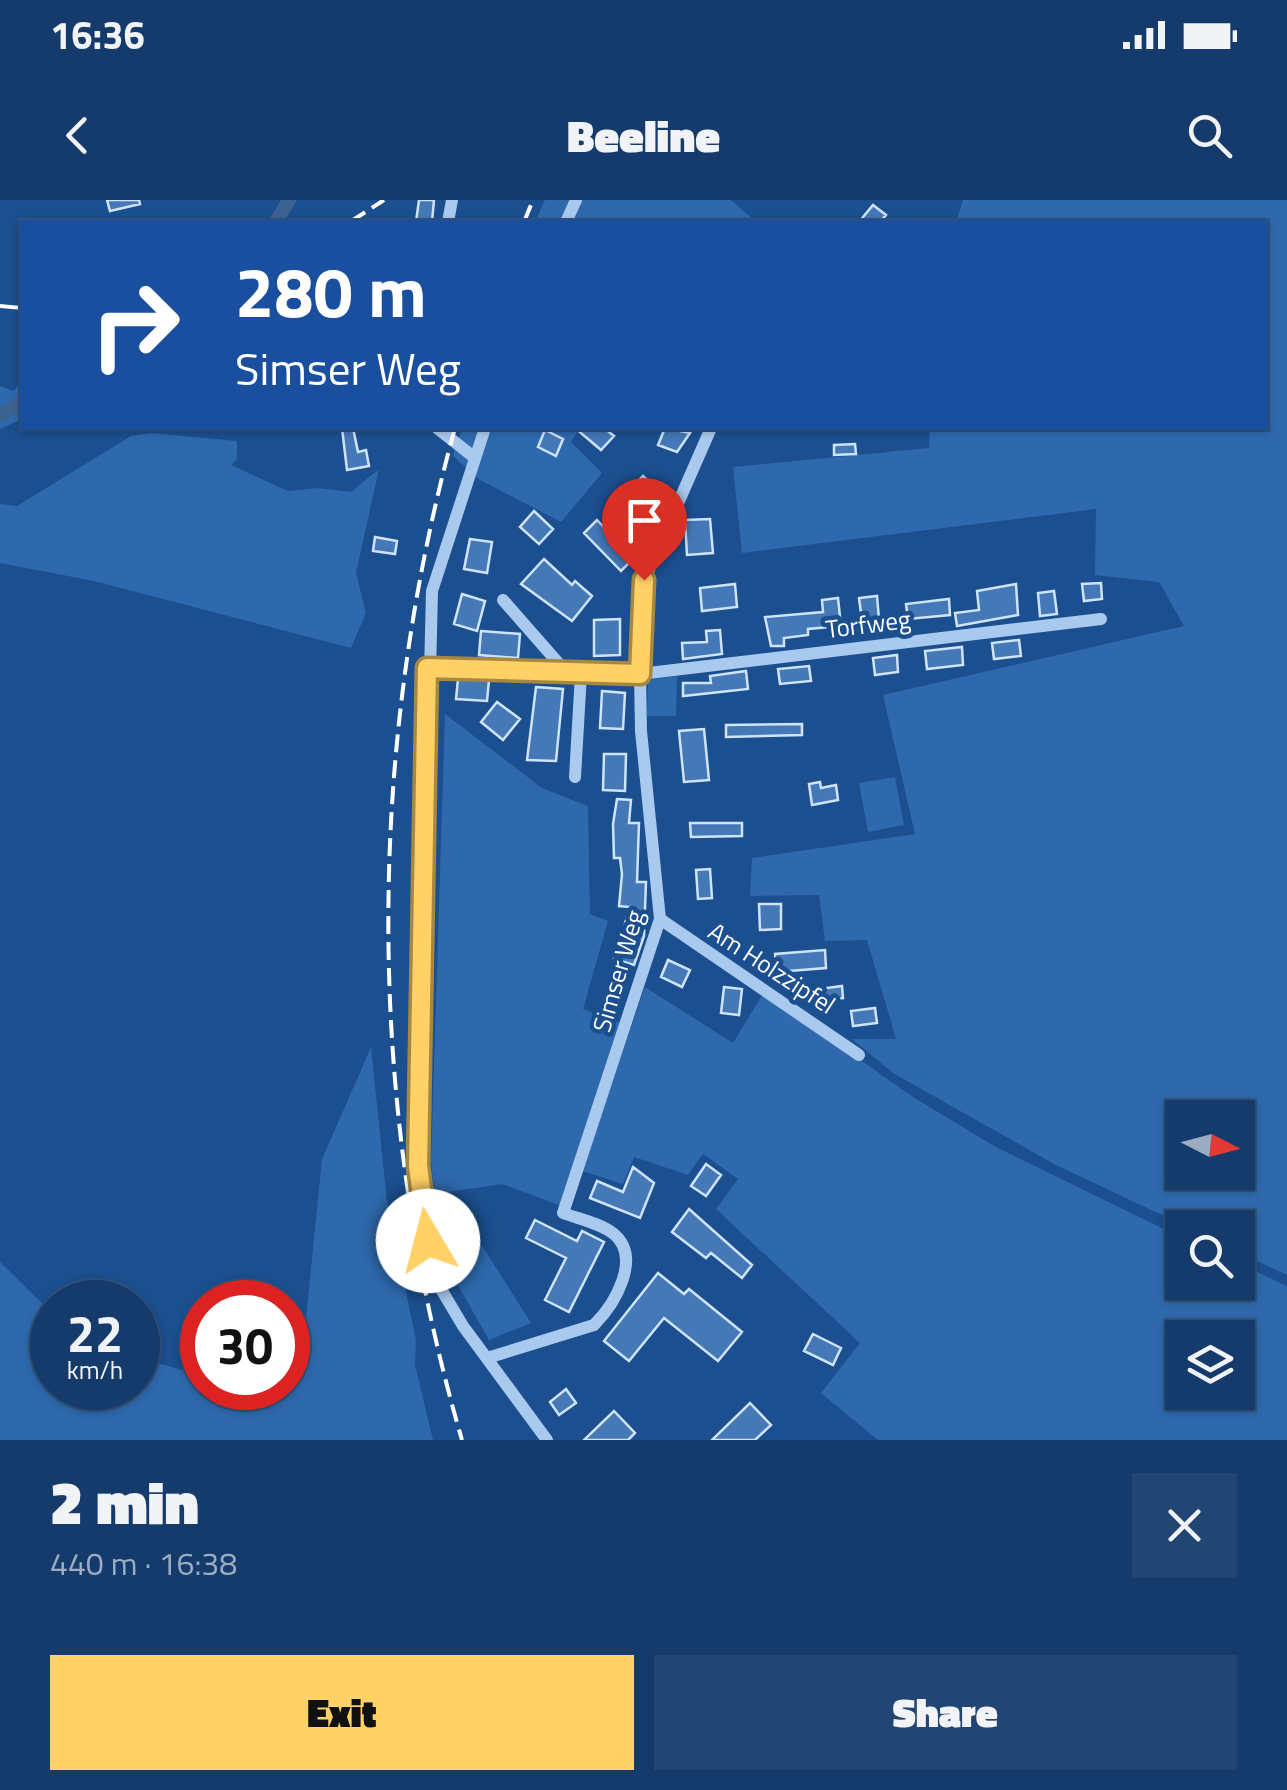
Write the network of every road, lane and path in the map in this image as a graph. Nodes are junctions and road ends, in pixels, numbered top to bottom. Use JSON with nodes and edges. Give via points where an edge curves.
{"nodes":[{"id":1,"x":439,"y":430,"type":"edge"},
{"id":2,"x":484,"y":430,"type":"edge"},
{"id":3,"x":710,"y":430,"type":"edge"},
{"id":4,"x":474,"y":458,"type":"junction"},
{"id":5,"x":503,"y":600,"type":"dead end"},
{"id":6,"x":1101,"y":619,"type":"dead end"},
{"id":7,"x":427,"y":668,"type":"junction"},
{"id":8,"x":574,"y":674,"type":"junction"},
{"id":9,"x":640,"y":674,"type":"junction"},
{"id":10,"x":575,"y":777,"type":"dead end"},
{"id":11,"x":660,"y":919,"type":"junction"},
{"id":12,"x":859,"y":1055,"type":"dead end"},
{"id":13,"x":487,"y":1358,"type":"junction"},
{"id":14,"x":547,"y":1440,"type":"edge"}],
"edges":[{"from":1,"to":4,"type":"street"},
{"from":2,"to":4,"type":"street"},
{"from":3,"to":9,"type":"street","name":"Simser Weg","via":[[644,580]]},
{"from":4,"to":7,"type":"street","via":[[436,574]]},
{"from":5,"to":8,"type":"street"},
{"from":6,"to":9,"type":"street","name":"Torfweg"},
{"from":7,"to":8,"type":"street"},
{"from":7,"to":13,"type":"street","via":[[418,1166],[438,1284]]},
{"from":8,"to":9,"type":"street"},
{"from":8,"to":10,"type":"street"},
{"from":9,"to":11,"type":"street","name":"Simser Weg"},
{"from":11,"to":12,"type":"street","name":"Am Holzzipfel"},
{"from":11,"to":13,"type":"street","name":"Simser Weg","via":[[563,1213],[616,1236],[626,1258],[624,1277],[602,1318],[586,1330]]},
{"from":13,"to":14,"type":"street"}]}
